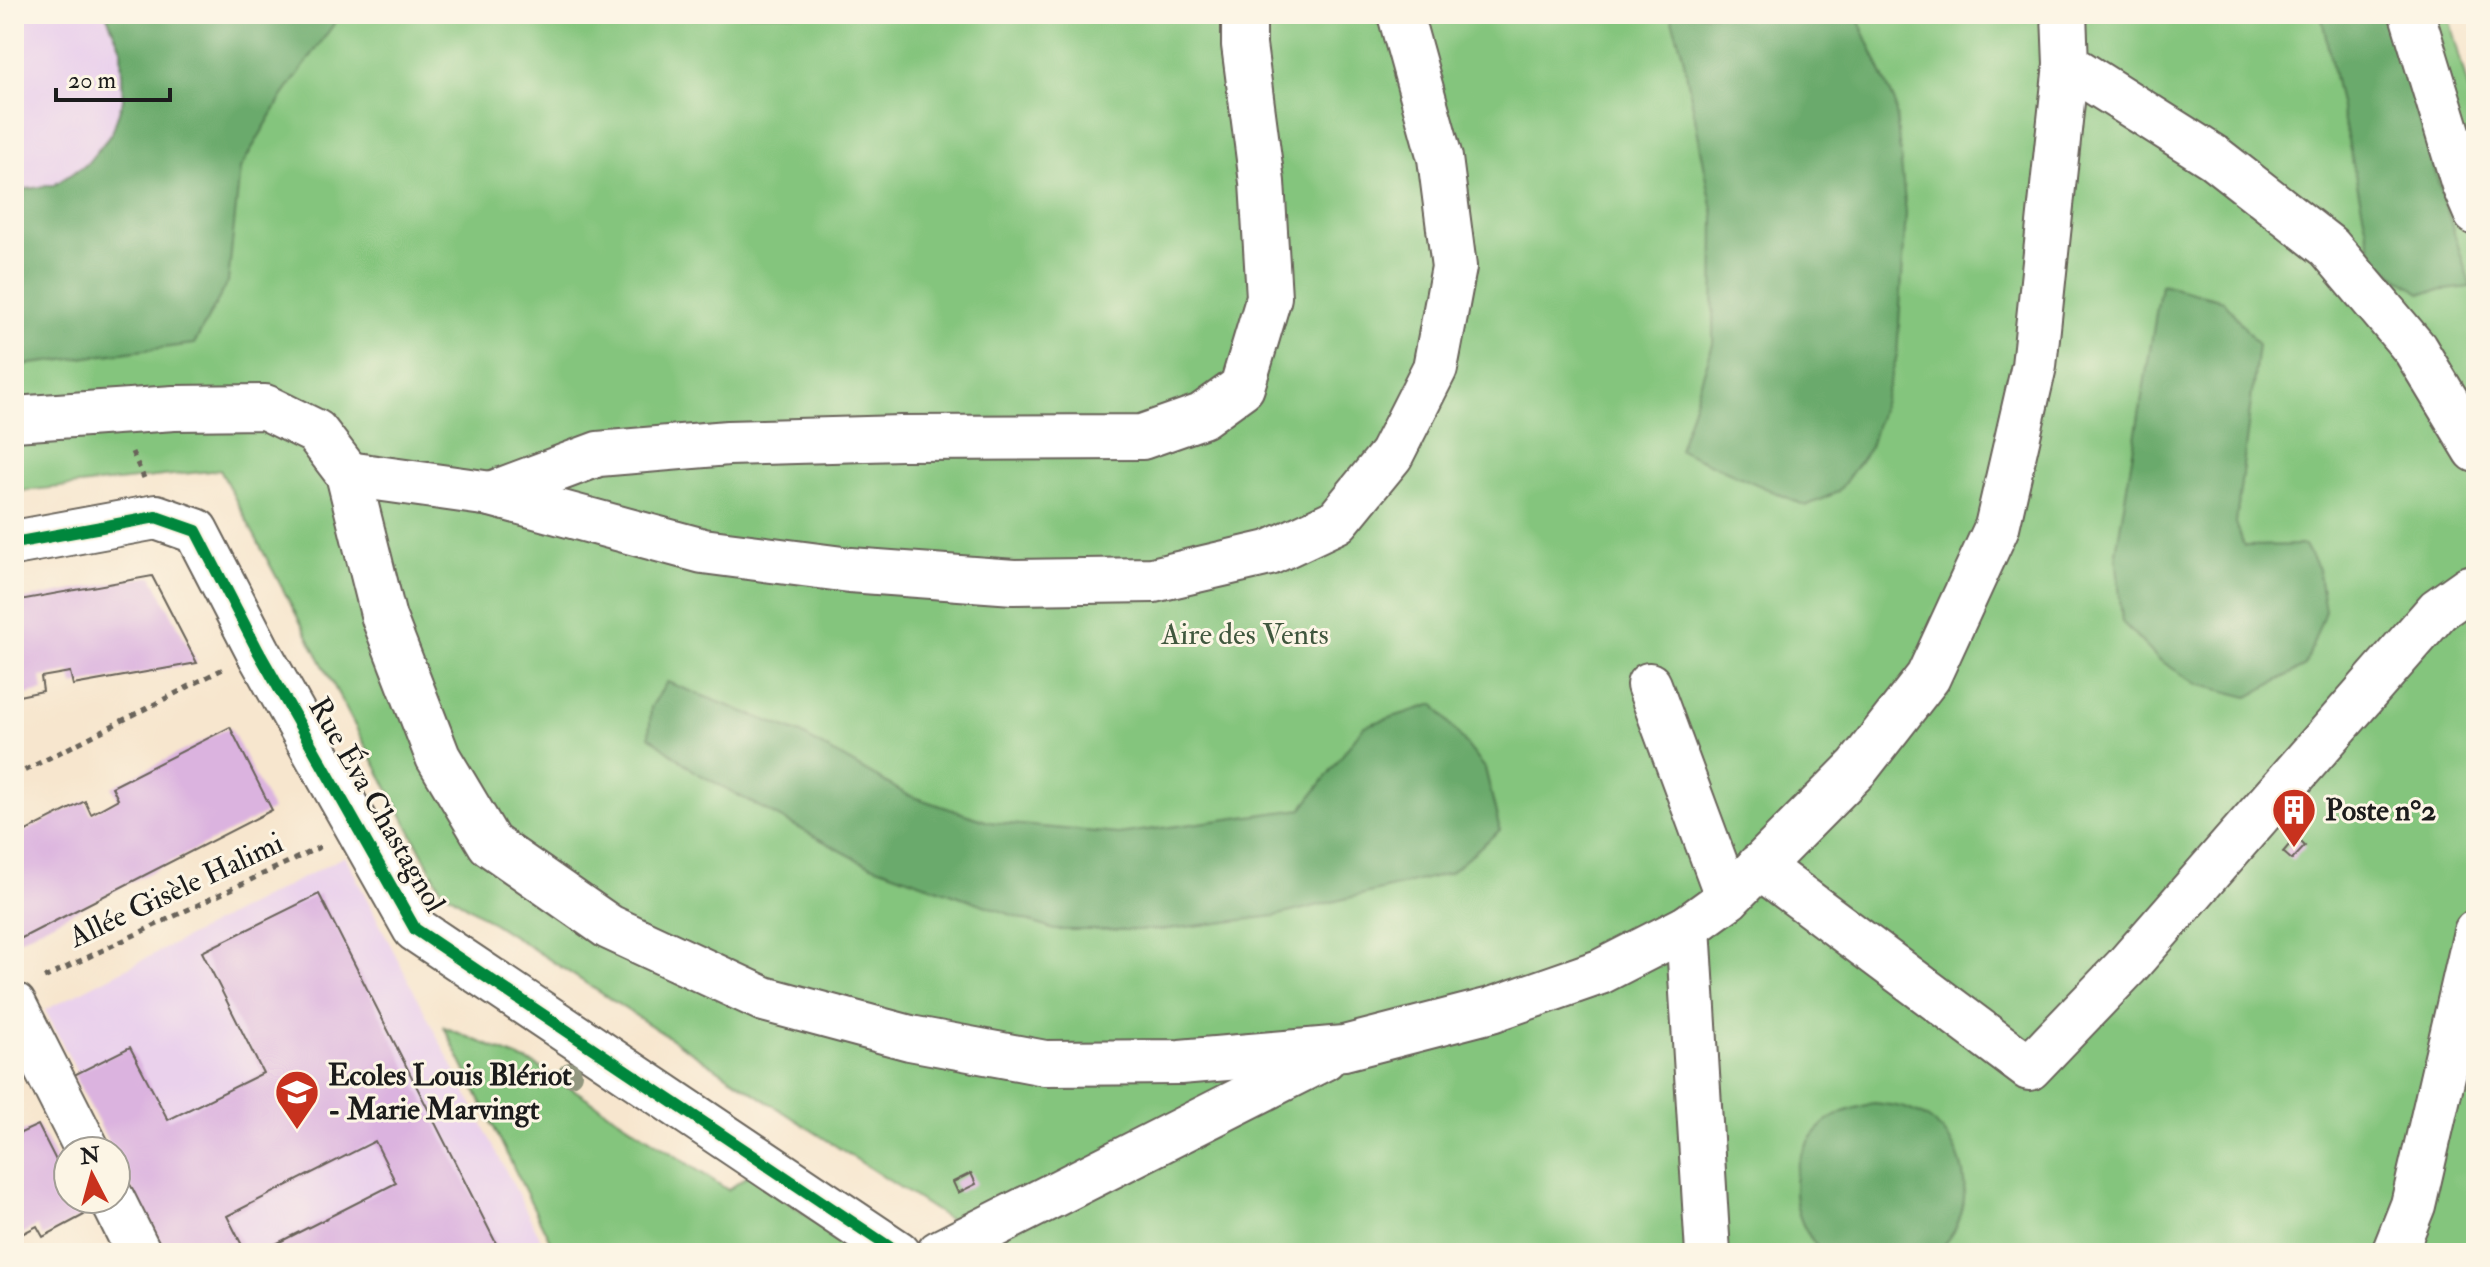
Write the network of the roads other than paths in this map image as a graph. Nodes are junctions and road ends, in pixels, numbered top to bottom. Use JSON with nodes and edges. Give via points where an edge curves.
{"nodes":[{"id":1,"x":1244,"y":14,"type":"edge"},
{"id":2,"x":1400,"y":14,"type":"edge"},
{"id":3,"x":2064,"y":14,"type":"edge"},
{"id":4,"x":2412,"y":14,"type":"edge"},
{"id":5,"x":2066,"y":64,"type":"junction"},
{"id":6,"x":2476,"y":213,"type":"edge"},
{"id":7,"x":14,"y":419,"type":"edge"},
{"id":8,"x":2476,"y":450,"type":"edge"},
{"id":9,"x":348,"y":474,"type":"junction"},
{"id":10,"x":491,"y":494,"type":"junction"},
{"id":11,"x":14,"y":543,"type":"edge"},
{"id":12,"x":2476,"y":587,"type":"edge"},
{"id":13,"x":1649,"y":685,"type":"dead end"},
{"id":14,"x":1759,"y":866,"type":"junction"},
{"id":15,"x":1728,"y":898,"type":"junction"},
{"id":16,"x":1688,"y":927,"type":"junction"},
{"id":17,"x":2476,"y":932,"type":"edge"},
{"id":18,"x":28,"y":992,"type":"edge"},
{"id":19,"x":1344,"y":1048,"type":"junction"},
{"id":20,"x":82,"y":1135,"type":"edge"},
{"id":21,"x":120,"y":1215,"type":"edge"},
{"id":22,"x":139,"y":1253,"type":"edge"},
{"id":23,"x":898,"y":1253,"type":"edge"},
{"id":24,"x":939,"y":1253,"type":"edge"},
{"id":25,"x":1708,"y":1253,"type":"edge"},
{"id":26,"x":2394,"y":1253,"type":"edge"}],
"edges":[{"from":1,"to":10,"type":"street","via":[[1269,297],[1242,387],[1202,416],[1142,437],[901,438],[598,454]]},
{"from":2,"to":10,"type":"street","via":[[1440,158],[1454,267],[1435,368],[1391,455],[1337,521],[1269,553],[1153,580],[1014,582],[850,570],[703,551]]},
{"from":3,"to":5,"type":"street"},
{"from":4,"to":6,"type":"street"},
{"from":5,"to":8,"type":"street","via":[[2215,158],[2329,247],[2415,349]]},
{"from":5,"to":14,"type":"street","via":[[2034,366],[1997,527],[1928,677],[1858,767]]},
{"from":7,"to":9,"type":"street","via":[[265,407],[316,432]]},
{"from":9,"to":10,"type":"street"},
{"from":9,"to":19,"type":"street","via":[[384,618],[438,757],[490,844],[609,927],[764,999],[910,1038],[1045,1063],[1180,1062]]},
{"from":11,"to":23,"type":"street","name":"Rue Éva Chastagnol","via":[[156,517],[196,531],[415,929]]},
{"from":12,"to":14,"type":"street","via":[[2438,610],[2126,967],[2029,1068]]},
{"from":13,"to":15,"type":"street"},
{"from":14,"to":15,"type":"street"},
{"from":15,"to":16,"type":"street"},
{"from":16,"to":19,"type":"street","via":[[1586,977],[1491,1010]]},
{"from":16,"to":25,"type":"street"},
{"from":17,"to":26,"type":"street","via":[[2413,1205]]},
{"from":18,"to":20,"type":"street"},
{"from":19,"to":24,"type":"street"},
{"from":21,"to":22,"type":"street"}]}
